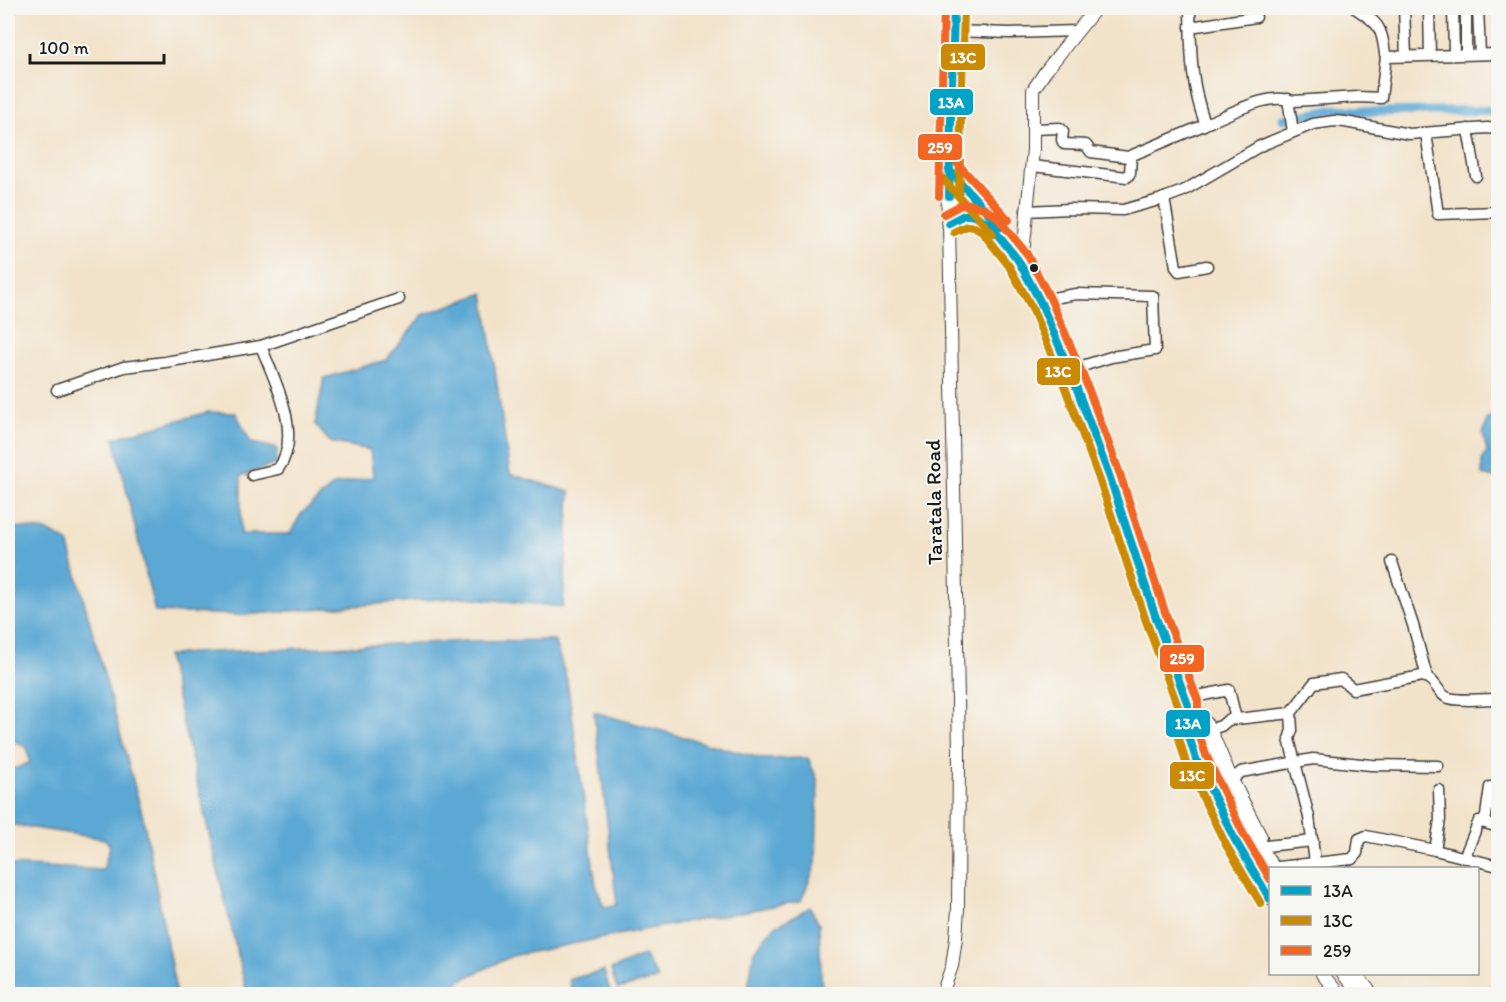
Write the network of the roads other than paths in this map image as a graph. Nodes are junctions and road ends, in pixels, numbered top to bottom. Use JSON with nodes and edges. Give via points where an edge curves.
{"nodes":[{"id":1,"x":954,"y":8,"type":"edge"},
{"id":2,"x":1096,"y":8,"type":"edge"},
{"id":3,"x":1190,"y":8,"type":"edge"},
{"id":4,"x":1355,"y":8,"type":"edge"},
{"id":5,"x":1404,"y":8,"type":"edge"},
{"id":6,"x":1429,"y":8,"type":"edge"},
{"id":7,"x":1453,"y":8,"type":"edge"},
{"id":8,"x":1466,"y":8,"type":"edge"},
{"id":9,"x":1478,"y":8,"type":"edge"},
{"id":10,"x":1256,"y":17,"type":"dead end"},
{"id":11,"x":1190,"y":27,"type":"junction"},
{"id":12,"x":954,"y":31,"type":"junction"},
{"id":13,"x":1077,"y":31,"type":"junction"},
{"id":14,"x":1454,"y":54,"type":"junction"},
{"id":15,"x":1466,"y":54,"type":"junction"},
{"id":16,"x":1480,"y":54,"type":"junction"},
{"id":17,"x":1498,"y":54,"type":"edge"},
{"id":18,"x":1430,"y":55,"type":"junction"},
{"id":19,"x":1386,"y":56,"type":"junction"},
{"id":20,"x":1406,"y":56,"type":"junction"},
{"id":21,"x":1288,"y":99,"type":"junction"},
{"id":22,"x":1205,"y":124,"type":"junction"},
{"id":23,"x":1033,"y":129,"type":"junction"},
{"id":24,"x":1468,"y":129,"type":"junction"},
{"id":25,"x":1498,"y":129,"type":"edge"},
{"id":26,"x":1293,"y":132,"type":"junction"},
{"id":27,"x":1426,"y":133,"type":"junction"},
{"id":28,"x":1131,"y":156,"type":"junction"},
{"id":29,"x":1032,"y":166,"type":"junction"},
{"id":30,"x":949,"y":170,"type":"junction"},
{"id":31,"x":1476,"y":176,"type":"dead end"},
{"id":32,"x":1164,"y":198,"type":"junction"},
{"id":33,"x":1026,"y":211,"type":"junction"},
{"id":34,"x":1498,"y":212,"type":"edge"},
{"id":35,"x":949,"y":223,"type":"junction"},
{"id":36,"x":1016,"y":252,"type":"junction"},
{"id":37,"x":1207,"y":266,"type":"dead end"},
{"id":38,"x":399,"y":299,"type":"dead end"},
{"id":39,"x":1047,"y":299,"type":"junction"},
{"id":40,"x":261,"y":346,"type":"junction"},
{"id":41,"x":1076,"y":368,"type":"junction"},
{"id":42,"x":57,"y":390,"type":"dead end"},
{"id":43,"x":252,"y":475,"type":"dead end"},
{"id":44,"x":1392,"y":562,"type":"dead end"},
{"id":45,"x":1427,"y":677,"type":"junction"},
{"id":46,"x":1498,"y":699,"type":"edge"},
{"id":47,"x":1194,"y":705,"type":"junction"},
{"id":48,"x":1291,"y":713,"type":"junction"},
{"id":49,"x":1236,"y":719,"type":"junction"},
{"id":50,"x":1210,"y":729,"type":"junction"},
{"id":51,"x":1295,"y":763,"type":"junction"},
{"id":52,"x":1438,"y":766,"type":"dead end"},
{"id":53,"x":1232,"y":780,"type":"junction"},
{"id":54,"x":1490,"y":788,"type":"dead end"},
{"id":55,"x":1438,"y":790,"type":"dead end"},
{"id":56,"x":1485,"y":823,"type":"junction"},
{"id":57,"x":1498,"y":827,"type":"edge"},
{"id":58,"x":1313,"y":841,"type":"junction"},
{"id":59,"x":1266,"y":846,"type":"junction"},
{"id":60,"x":1435,"y":850,"type":"junction"},
{"id":61,"x":1464,"y":858,"type":"junction"},
{"id":62,"x":1315,"y":862,"type":"junction"},
{"id":63,"x":1498,"y":866,"type":"edge"},
{"id":64,"x":1275,"y":867,"type":"edge"},
{"id":65,"x":1276,"y":867,"type":"edge"},
{"id":66,"x":1282,"y":867,"type":"edge"},
{"id":67,"x":1269,"y":897,"type":"edge"},
{"id":68,"x":1324,"y":975,"type":"edge"},
{"id":69,"x":1346,"y":975,"type":"edge"},
{"id":70,"x":1357,"y":975,"type":"edge"},
{"id":71,"x":1334,"y":992,"type":"edge"},
{"id":72,"x":942,"y":994,"type":"edge"},
{"id":73,"x":1361,"y":994,"type":"edge"},
{"id":74,"x":1372,"y":994,"type":"edge"}],
"edges":[{"from":1,"to":12,"type":"main road","name":"Taratala Road"},
{"from":2,"to":13,"type":"street"},
{"from":3,"to":11,"type":"street"},
{"from":4,"to":19,"type":"street","via":[[1378,26]]},
{"from":5,"to":20,"type":"street"},
{"from":6,"to":18,"type":"street"},
{"from":7,"to":14,"type":"street"},
{"from":8,"to":15,"type":"street"},
{"from":9,"to":16,"type":"street"},
{"from":10,"to":11,"type":"street"},
{"from":11,"to":22,"type":"street","via":[[1192,75]]},
{"from":12,"to":13,"type":"street"},
{"from":12,"to":30,"type":"main road","name":"Taratala Road"},
{"from":13,"to":23,"type":"street","via":[[1033,90]]},
{"from":14,"to":15,"type":"street"},
{"from":14,"to":18,"type":"street"},
{"from":15,"to":16,"type":"street"},
{"from":16,"to":17,"type":"street"},
{"from":18,"to":20,"type":"street"},
{"from":19,"to":20,"type":"street"},
{"from":19,"to":21,"type":"street","via":[[1381,98]]},
{"from":21,"to":22,"type":"street","via":[[1252,103]]},
{"from":21,"to":26,"type":"street"},
{"from":22,"to":28,"type":"street"},
{"from":23,"to":28,"type":"street","via":[[1060,128],[1065,144],[1086,145],[1091,152],[1112,156]]},
{"from":23,"to":29,"type":"street"},
{"from":24,"to":25,"type":"street"},
{"from":24,"to":27,"type":"street"},
{"from":24,"to":31,"type":"street"},
{"from":26,"to":27,"type":"street","via":[[1334,121],[1396,133]]},
{"from":26,"to":32,"type":"street"},
{"from":27,"to":34,"type":"street","via":[[1438,214]]},
{"from":28,"to":29,"type":"street","via":[[1127,177]]},
{"from":29,"to":33,"type":"street"},
{"from":30,"to":35,"type":"main road","name":"Taratala Road"},
{"from":30,"to":36,"type":"main road","via":[[994,218]]},
{"from":32,"to":33,"type":"street","via":[[1123,210]]},
{"from":32,"to":37,"type":"street","via":[[1176,267],[1179,271]]},
{"from":33,"to":36,"type":"street"},
{"from":35,"to":36,"type":"main road","via":[[964,215],[978,217]]},
{"from":35,"to":72,"type":"street","name":"Taratala Road","via":[[959,753],[958,908],[952,966]]},
{"from":36,"to":39,"type":"main road"},
{"from":36,"to":47,"type":"main road","via":[[1074,381],[1155,618]]},
{"from":38,"to":40,"type":"street"},
{"from":39,"to":41,"type":"main road"},
{"from":39,"to":41,"type":"street","via":[[1076,294],[1153,296],[1155,350]]},
{"from":40,"to":42,"type":"street","via":[[124,366]]},
{"from":40,"to":43,"type":"street","via":[[289,427],[284,458],[278,469]]},
{"from":41,"to":47,"type":"main road"},
{"from":44,"to":45,"type":"street"},
{"from":45,"to":46,"type":"street","via":[[1449,698]]},
{"from":45,"to":48,"type":"street","via":[[1353,689],[1341,679],[1318,681]]},
{"from":47,"to":49,"type":"street","via":[[1229,690]]},
{"from":47,"to":50,"type":"street"},
{"from":47,"to":64,"type":"main road","via":[[1208,750],[1234,805]]},
{"from":47,"to":67,"type":"street","via":[[1188,733],[1196,759],[1234,840]]},
{"from":48,"to":49,"type":"street"},
{"from":48,"to":51,"type":"street","via":[[1289,739]]},
{"from":49,"to":50,"type":"street"},
{"from":50,"to":53,"type":"street"},
{"from":51,"to":52,"type":"street","via":[[1321,759],[1371,765]]},
{"from":51,"to":53,"type":"street","via":[[1241,772]]},
{"from":51,"to":58,"type":"street"},
{"from":53,"to":59,"type":"street"},
{"from":54,"to":56,"type":"street"},
{"from":55,"to":60,"type":"street","via":[[1440,820]]},
{"from":56,"to":57,"type":"street"},
{"from":56,"to":61,"type":"street","via":[[1479,821]]},
{"from":58,"to":59,"type":"street"},
{"from":58,"to":62,"type":"street"},
{"from":59,"to":65,"type":"street"},
{"from":60,"to":61,"type":"street"},
{"from":60,"to":62,"type":"street","via":[[1363,836],[1352,859]]},
{"from":61,"to":63,"type":"street"},
{"from":62,"to":66,"type":"street"},
{"from":68,"to":71,"type":"street"},
{"from":69,"to":73,"type":"main road"},
{"from":70,"to":74,"type":"street"}]}
